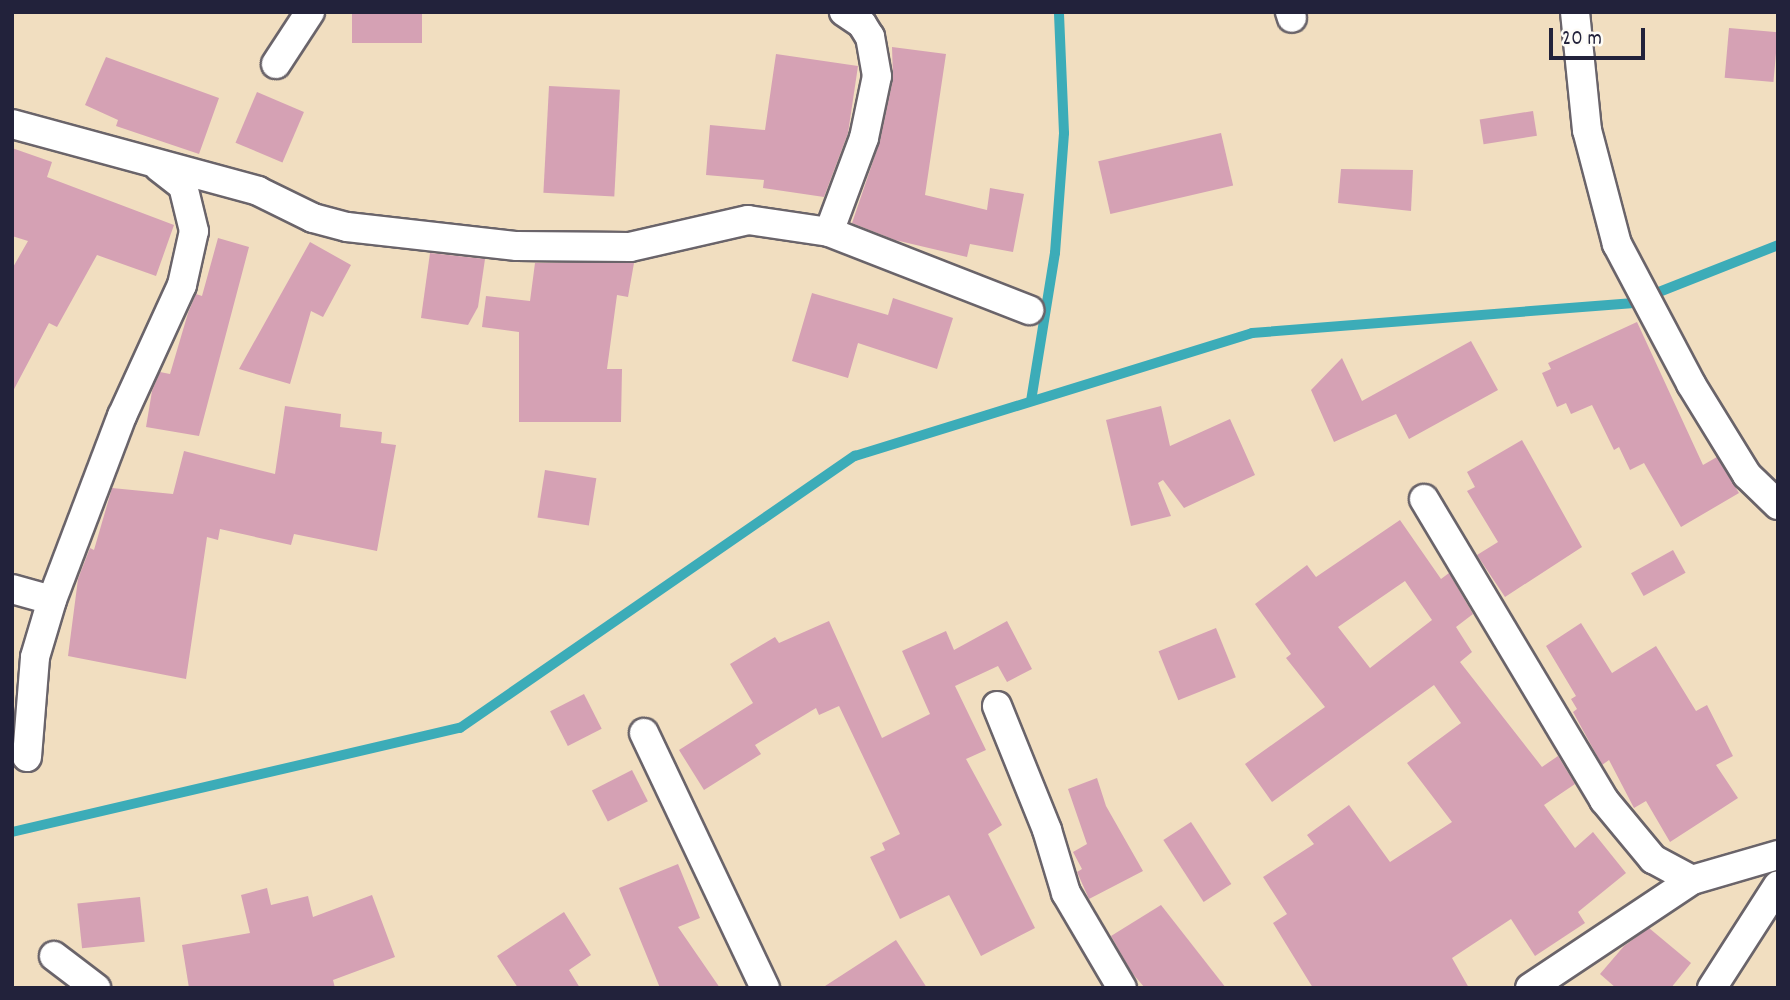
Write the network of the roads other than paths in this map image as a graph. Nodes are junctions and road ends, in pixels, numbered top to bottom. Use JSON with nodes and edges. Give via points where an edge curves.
{"nodes":[{"id":1,"x":310,"y":12,"type":"edge"},
{"id":2,"x":844,"y":12,"type":"edge"},
{"id":3,"x":1575,"y":12,"type":"edge"},
{"id":4,"x":276,"y":64,"type":"dead end"},
{"id":5,"x":12,"y":124,"type":"edge"},
{"id":6,"x":151,"y":161,"type":"junction"},
{"id":7,"x":829,"y":232,"type":"junction"},
{"id":8,"x":1028,"y":310,"type":"dead end"},
{"id":9,"x":1424,"y":499,"type":"dead end"},
{"id":10,"x":1778,"y":505,"type":"edge"},
{"id":11,"x":12,"y":589,"type":"edge"},
{"id":12,"x":52,"y":600,"type":"junction"},
{"id":13,"x":997,"y":706,"type":"dead end"},
{"id":14,"x":644,"y":733,"type":"dead end"},
{"id":15,"x":27,"y":757,"type":"dead end"},
{"id":16,"x":1778,"y":855,"type":"edge"},
{"id":17,"x":1692,"y":880,"type":"junction"},
{"id":18,"x":1778,"y":885,"type":"edge"},
{"id":19,"x":54,"y":957,"type":"dead end"},
{"id":20,"x":96,"y":988,"type":"edge"},
{"id":21,"x":765,"y":988,"type":"edge"},
{"id":22,"x":1122,"y":988,"type":"edge"},
{"id":23,"x":1530,"y":988,"type":"edge"},
{"id":24,"x":1712,"y":988,"type":"edge"}],
"edges":[{"from":1,"to":4,"type":"street"},
{"from":2,"to":7,"type":"street","via":[[862,24],[870,37],[877,76],[864,138]]},
{"from":3,"to":10,"type":"street","via":[[1587,130],[1618,244],[1691,384],[1747,475]]},
{"from":5,"to":6,"type":"street"},
{"from":6,"to":7,"type":"street","via":[[258,191],[313,218],[400,236],[517,246],[630,247],[748,220]]},
{"from":6,"to":12,"type":"street","via":[[183,186],[194,231],[182,285],[80,516]]},
{"from":7,"to":8,"type":"street"},
{"from":9,"to":17,"type":"street","via":[[1604,800],[1653,859]]},
{"from":11,"to":12,"type":"street"},
{"from":12,"to":15,"type":"street","via":[[35,657]]},
{"from":13,"to":22,"type":"street","via":[[1047,830],[1066,893]]},
{"from":14,"to":21,"type":"street"},
{"from":16,"to":17,"type":"street"},
{"from":17,"to":23,"type":"street"},
{"from":18,"to":24,"type":"street"},
{"from":19,"to":20,"type":"street"}]}
